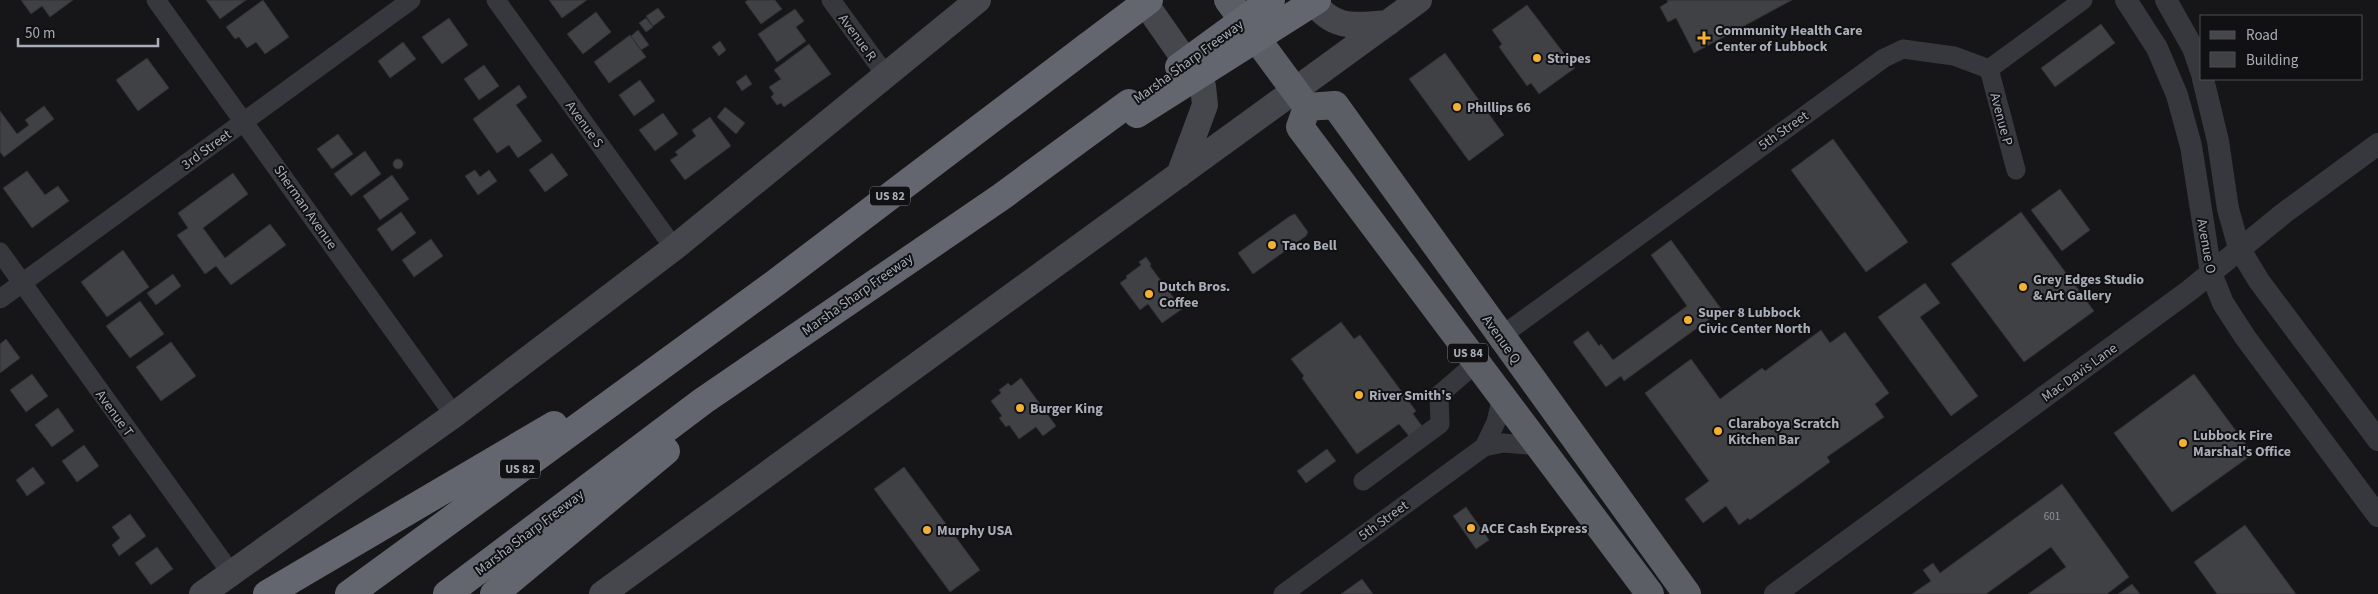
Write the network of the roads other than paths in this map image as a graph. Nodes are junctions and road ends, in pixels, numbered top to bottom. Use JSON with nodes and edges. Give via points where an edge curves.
{"nodes":[{"id":1,"x":156,"y":0,"type":"edge"},
{"id":2,"x":411,"y":0,"type":"edge"},
{"id":3,"x":496,"y":0,"type":"edge"},
{"id":4,"x":831,"y":0,"type":"edge"},
{"id":5,"x":978,"y":0,"type":"edge"},
{"id":6,"x":1143,"y":0,"type":"edge"},
{"id":7,"x":1149,"y":0,"type":"edge"},
{"id":8,"x":1228,"y":0,"type":"edge"},
{"id":9,"x":1271,"y":0,"type":"edge"},
{"id":10,"x":1312,"y":0,"type":"edge"},
{"id":11,"x":1317,"y":0,"type":"edge"},
{"id":12,"x":1419,"y":0,"type":"edge"},
{"id":13,"x":2083,"y":0,"type":"edge"},
{"id":14,"x":2126,"y":0,"type":"edge"},
{"id":15,"x":2158,"y":0,"type":"edge"},
{"id":16,"x":2171,"y":8,"type":"edge"},
{"id":17,"x":1117,"y":23,"type":"junction"},
{"id":18,"x":1389,"y":23,"type":"junction"},
{"id":19,"x":2200,"y":68,"type":"edge"},
{"id":20,"x":1989,"y":69,"type":"junction"},
{"id":21,"x":884,"y":74,"type":"junction"},
{"id":22,"x":2203,"y":80,"type":"edge"},
{"id":23,"x":1300,"y":99,"type":"junction"},
{"id":24,"x":1133,"y":108,"type":"junction"},
{"id":25,"x":245,"y":121,"type":"junction"},
{"id":26,"x":2378,"y":144,"type":"edge"},
{"id":27,"x":2016,"y":170,"type":"dead end"},
{"id":28,"x":1179,"y":175,"type":"junction"},
{"id":29,"x":674,"y":248,"type":"junction"},
{"id":30,"x":2239,"y":248,"type":"junction"},
{"id":31,"x":0,"y":252,"type":"edge"},
{"id":32,"x":2211,"y":273,"type":"junction"},
{"id":33,"x":22,"y":283,"type":"junction"},
{"id":34,"x":0,"y":299,"type":"edge"},
{"id":35,"x":1500,"y":336,"type":"junction"},
{"id":36,"x":691,"y":344,"type":"junction"},
{"id":37,"x":1476,"y":362,"type":"junction"},
{"id":38,"x":1502,"y":397,"type":"junction"},
{"id":39,"x":703,"y":401,"type":"junction"},
{"id":40,"x":454,"y":415,"type":"junction"},
{"id":41,"x":2378,"y":440,"type":"edge"},
{"id":42,"x":1539,"y":446,"type":"junction"},
{"id":43,"x":1484,"y":447,"type":"junction"},
{"id":44,"x":1363,"y":481,"type":"dead end"},
{"id":45,"x":2378,"y":516,"type":"edge"},
{"id":46,"x":231,"y":573,"type":"junction"},
{"id":47,"x":202,"y":594,"type":"edge"},
{"id":48,"x":267,"y":594,"type":"edge"},
{"id":49,"x":349,"y":594,"type":"edge"},
{"id":50,"x":447,"y":594,"type":"edge"},
{"id":51,"x":494,"y":594,"type":"edge"},
{"id":52,"x":602,"y":594,"type":"edge"},
{"id":53,"x":1283,"y":594,"type":"edge"},
{"id":54,"x":1650,"y":594,"type":"edge"},
{"id":55,"x":1688,"y":594,"type":"edge"},
{"id":56,"x":1775,"y":594,"type":"edge"}],
"edges":[{"from":1,"to":25,"type":"street","name":"Sherman Avenue"},
{"from":2,"to":25,"type":"street","name":"3rd Street"},
{"from":3,"to":29,"type":"street","name":"Avenue S"},
{"from":4,"to":21,"type":"street","name":"Avenue R"},
{"from":5,"to":21,"type":"main road"},
{"from":6,"to":17,"type":"highway","bridge":true},
{"from":6,"to":28,"type":"main road","via":[[1203,86],[1205,105]]},
{"from":7,"to":17,"type":"highway","number":"US 82","bridge":true},
{"from":8,"to":23,"type":"highway"},
{"from":9,"to":24,"type":"highway","name":"Marsha Sharp Freeway","bridge":true},
{"from":10,"to":18,"type":"main road","via":[[1322,14],[1341,24]]},
{"from":11,"to":24,"type":"highway","bridge":true},
{"from":12,"to":18,"type":"main road"},
{"from":13,"to":20,"type":"street"},
{"from":14,"to":32,"type":"street","name":"Avenue O","via":[[2157,48],[2178,95],[2192,146]]},
{"from":15,"to":16,"type":"street"},
{"from":16,"to":19,"type":"street"},
{"from":17,"to":36,"type":"highway","number":"US 82","bridge":true},
{"from":18,"to":23,"type":"main road"},
{"from":20,"to":27,"type":"street","name":"Avenue P"},
{"from":20,"to":35,"type":"street","name":"5th Street","via":[[1954,56],[1904,50],[1884,58]]},
{"from":21,"to":29,"type":"main road"},
{"from":22,"to":30,"type":"street","name":"Avenue O","via":[[2218,141],[2228,209]]},
{"from":23,"to":28,"type":"main road"},
{"from":23,"to":35,"type":"highway","name":"Avenue Q","number":"US 84","via":[[1335,106]]},
{"from":23,"to":37,"type":"highway","number":"US 84","via":[[1300,127]]},
{"from":24,"to":39,"type":"highway","name":"Marsha Sharp Freeway"},
{"from":25,"to":33,"type":"street","name":"3rd Street"},
{"from":25,"to":40,"type":"street","name":"Sherman Avenue"},
{"from":26,"to":30,"type":"street","name":"Mac Davis Lane"},
{"from":28,"to":52,"type":"main road"},
{"from":29,"to":40,"type":"main road"},
{"from":30,"to":32,"type":"street","name":"Mac Davis Lane"},
{"from":30,"to":41,"type":"street","name":"Avenue O","via":[[2259,281]]},
{"from":31,"to":33,"type":"street","name":"Avenue T"},
{"from":32,"to":45,"type":"street","name":"Avenue O","via":[[2222,303],[2245,338]]},
{"from":32,"to":56,"type":"street","name":"Mac Davis Lane"},
{"from":33,"to":34,"type":"street","name":"3rd Street"},
{"from":33,"to":46,"type":"street","name":"Avenue T"},
{"from":35,"to":55,"type":"highway","name":"Avenue Q","number":"US 84"},
{"from":36,"to":48,"type":"highway"},
{"from":36,"to":49,"type":"highway","number":"US 82"},
{"from":37,"to":38,"type":"highway","number":"US 84"},
{"from":37,"to":44,"type":"street","via":[[1439,395],[1440,424]]},
{"from":38,"to":42,"type":"highway","number":"US 84"},
{"from":38,"to":43,"type":"street","name":"5th Street","via":[[1496,422]]},
{"from":39,"to":50,"type":"highway","name":"Marsha Sharp Freeway"},
{"from":39,"to":51,"type":"highway","via":[[671,447]]},
{"from":40,"to":46,"type":"main road"},
{"from":42,"to":43,"type":"street","name":"5th Street","via":[[1503,443]]},
{"from":42,"to":54,"type":"highway","number":"US 84"},
{"from":43,"to":53,"type":"street","name":"5th Street"},
{"from":46,"to":47,"type":"main road"}]}
